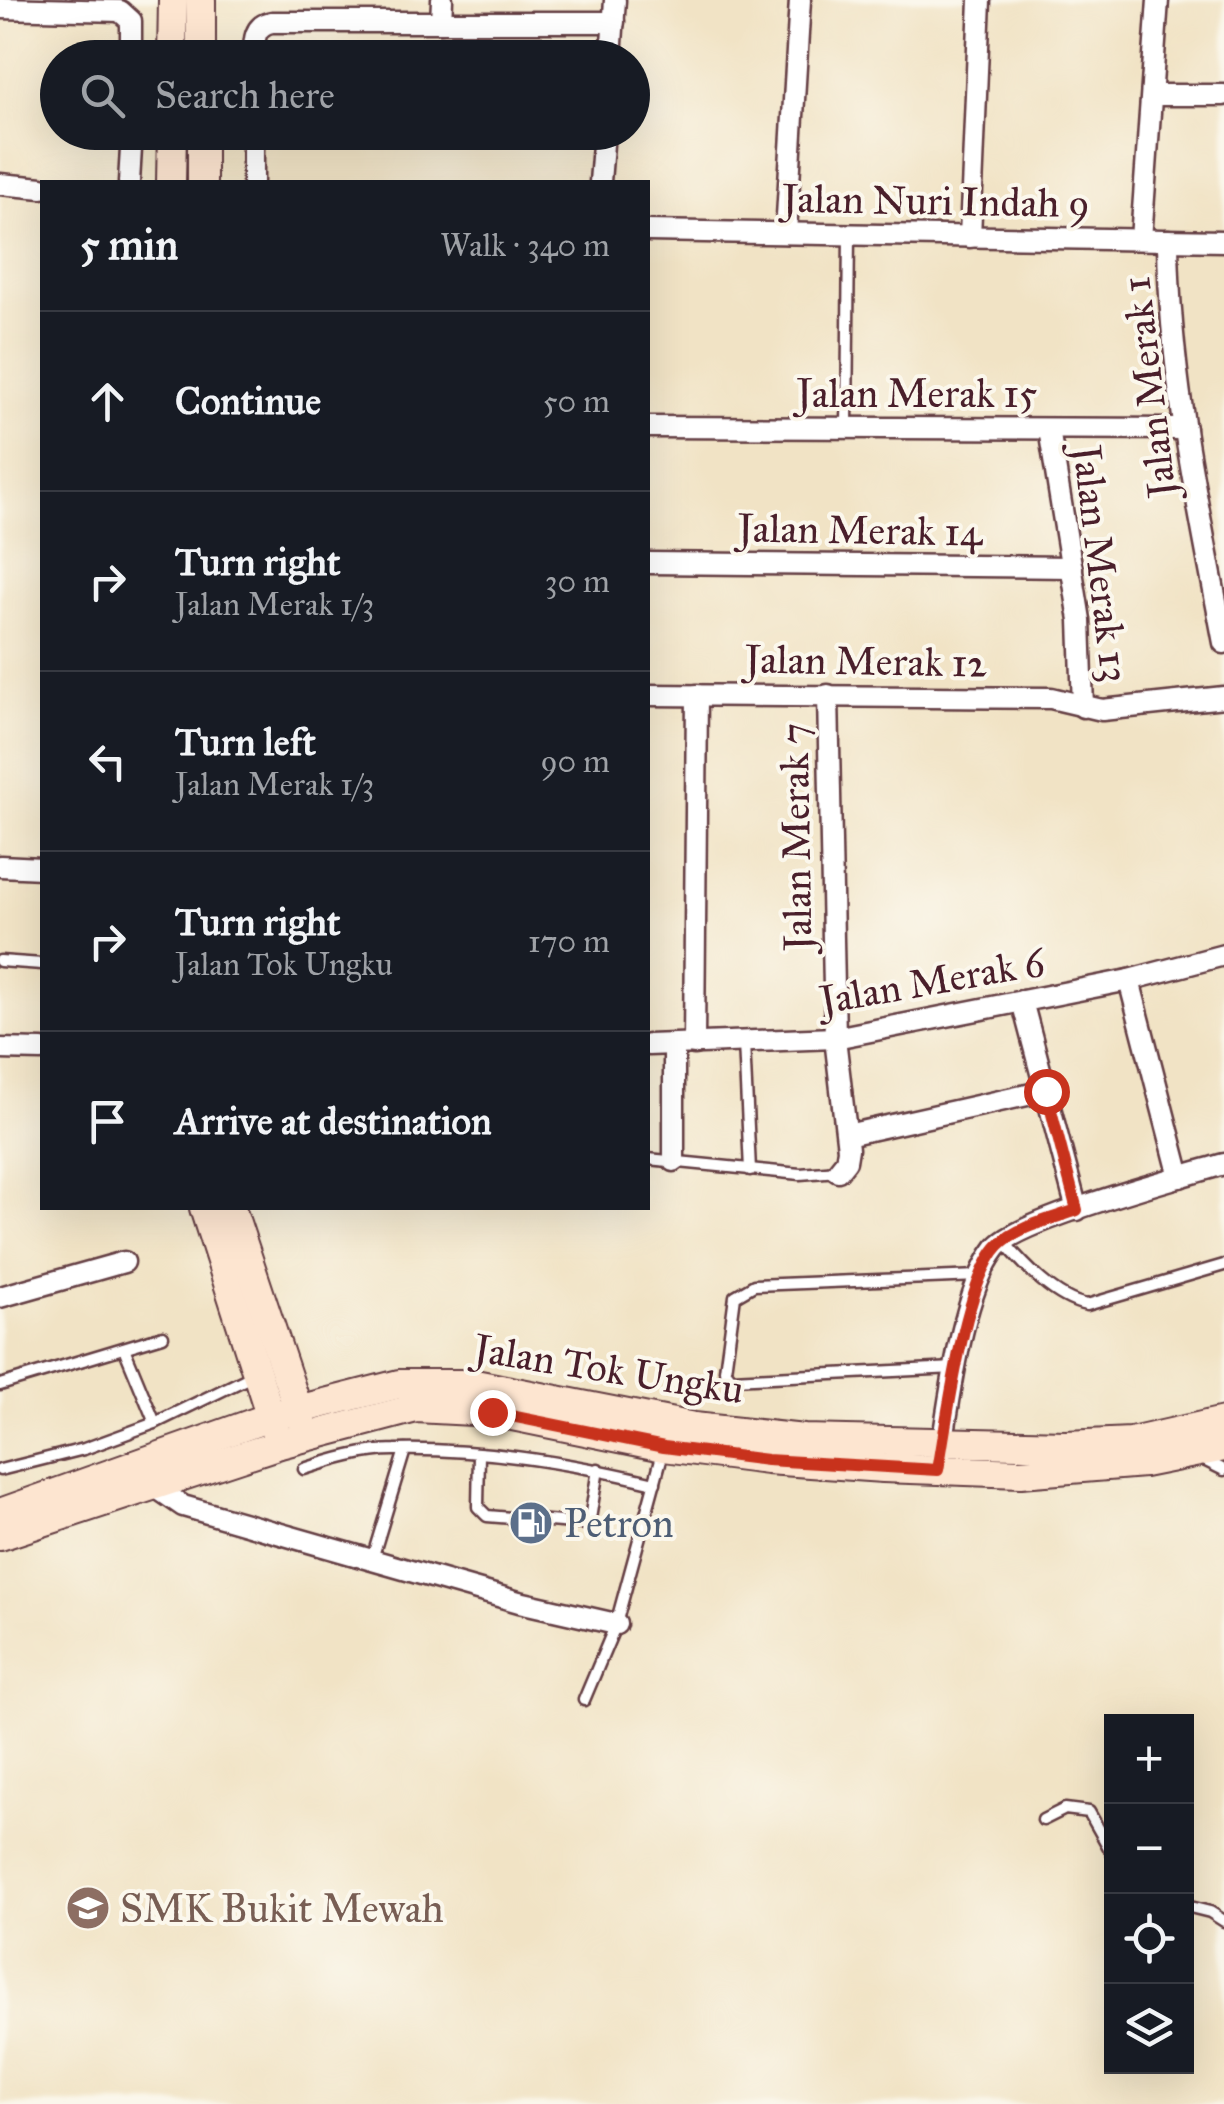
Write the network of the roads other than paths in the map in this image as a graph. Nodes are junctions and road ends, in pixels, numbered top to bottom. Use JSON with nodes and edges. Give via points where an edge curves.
{"nodes":[{"id":1,"x":173,"y":0,"type":"edge"},
{"id":2,"x":201,"y":0,"type":"edge"},
{"id":3,"x":442,"y":0,"type":"edge"},
{"id":4,"x":616,"y":0,"type":"edge"},
{"id":5,"x":800,"y":0,"type":"edge"},
{"id":6,"x":980,"y":0,"type":"edge"},
{"id":7,"x":1158,"y":0,"type":"edge"},
{"id":8,"x":0,"y":8,"type":"edge"},
{"id":9,"x":441,"y":22,"type":"junction"},
{"id":10,"x":614,"y":22,"type":"junction"},
{"id":11,"x":131,"y":40,"type":"edge"},
{"id":12,"x":172,"y":40,"type":"edge"},
{"id":13,"x":201,"y":40,"type":"edge"},
{"id":14,"x":255,"y":40,"type":"edge"},
{"id":15,"x":612,"y":40,"type":"edge"},
{"id":16,"x":1154,"y":95,"type":"junction"},
{"id":17,"x":1224,"y":95,"type":"edge"},
{"id":18,"x":131,"y":150,"type":"edge"},
{"id":19,"x":172,"y":150,"type":"edge"},
{"id":20,"x":202,"y":150,"type":"edge"},
{"id":21,"x":254,"y":150,"type":"edge"},
{"id":22,"x":603,"y":150,"type":"edge"},
{"id":23,"x":129,"y":180,"type":"edge"},
{"id":24,"x":171,"y":180,"type":"edge"},
{"id":25,"x":202,"y":180,"type":"edge"},
{"id":26,"x":253,"y":180,"type":"edge"},
{"id":27,"x":600,"y":180,"type":"edge"},
{"id":28,"x":0,"y":184,"type":"edge"},
{"id":29,"x":40,"y":188,"type":"edge"},
{"id":30,"x":650,"y":232,"type":"edge"},
{"id":31,"x":786,"y":233,"type":"junction"},
{"id":32,"x":849,"y":234,"type":"junction"},
{"id":33,"x":970,"y":238,"type":"junction"},
{"id":34,"x":1141,"y":239,"type":"junction"},
{"id":35,"x":1168,"y":240,"type":"junction"},
{"id":36,"x":1224,"y":241,"type":"edge"},
{"id":37,"x":650,"y":427,"type":"edge"},
{"id":38,"x":847,"y":428,"type":"junction"},
{"id":39,"x":1049,"y":429,"type":"junction"},
{"id":40,"x":1185,"y":429,"type":"junction"},
{"id":41,"x":1214,"y":532,"type":"edge"},
{"id":42,"x":650,"y":563,"type":"edge"},
{"id":43,"x":1072,"y":567,"type":"junction"},
{"id":44,"x":1221,"y":614,"type":"edge"},
{"id":45,"x":1224,"y":643,"type":"edge"},
{"id":46,"x":650,"y":695,"type":"edge"},
{"id":47,"x":696,"y":695,"type":"junction"},
{"id":48,"x":828,"y":695,"type":"junction"},
{"id":49,"x":1224,"y":697,"type":"edge"},
{"id":50,"x":1083,"y":707,"type":"junction"},
{"id":51,"x":0,"y":866,"type":"edge"},
{"id":52,"x":40,"y":868,"type":"edge"},
{"id":53,"x":1224,"y":956,"type":"edge"},
{"id":54,"x":0,"y":962,"type":"edge"},
{"id":55,"x":40,"y":964,"type":"edge"},
{"id":56,"x":1129,"y":980,"type":"junction"},
{"id":57,"x":1022,"y":1001,"type":"junction"},
{"id":58,"x":835,"y":1038,"type":"junction"},
{"id":59,"x":744,"y":1044,"type":"junction"},
{"id":60,"x":650,"y":1045,"type":"edge"},
{"id":61,"x":684,"y":1045,"type":"junction"},
{"id":62,"x":0,"y":1049,"type":"edge"},
{"id":63,"x":40,"y":1050,"type":"edge"},
{"id":64,"x":1046,"y":1091,"type":"junction"},
{"id":65,"x":846,"y":1136,"type":"junction"},
{"id":66,"x":650,"y":1159,"type":"edge"},
{"id":67,"x":674,"y":1161,"type":"junction"},
{"id":68,"x":1224,"y":1164,"type":"edge"},
{"id":69,"x":750,"y":1170,"type":"junction"},
{"id":70,"x":838,"y":1171,"type":"joint"},
{"id":71,"x":1180,"y":1177,"type":"junction"},
{"id":72,"x":205,"y":1210,"type":"edge"},
{"id":73,"x":232,"y":1210,"type":"edge"},
{"id":74,"x":1077,"y":1210,"type":"junction"},
{"id":75,"x":1003,"y":1241,"type":"junction"},
{"id":76,"x":124,"y":1262,"type":"dead end"},
{"id":77,"x":1224,"y":1265,"type":"edge"},
{"id":78,"x":981,"y":1276,"type":"junction"},
{"id":79,"x":0,"y":1297,"type":"edge"},
{"id":80,"x":163,"y":1336,"type":"dead end"},
{"id":81,"x":124,"y":1348,"type":"junction"},
{"id":82,"x":256,"y":1373,"type":"junction"},
{"id":83,"x":955,"y":1375,"type":"junction"},
{"id":84,"x":0,"y":1384,"type":"edge"},
{"id":85,"x":270,"y":1416,"type":"junction"},
{"id":86,"x":362,"y":1420,"type":"junction"},
{"id":87,"x":1224,"y":1421,"type":"edge"},
{"id":88,"x":155,"y":1423,"type":"junction"},
{"id":89,"x":303,"y":1423,"type":"junction"},
{"id":90,"x":280,"y":1444,"type":"junction"},
{"id":91,"x":664,"y":1447,"type":"junction"},
{"id":92,"x":1224,"y":1447,"type":"edge"},
{"id":93,"x":406,"y":1450,"type":"junction"},
{"id":94,"x":373,"y":1453,"type":"junction"},
{"id":95,"x":480,"y":1454,"type":"junction"},
{"id":96,"x":1191,"y":1454,"type":"junction"},
{"id":97,"x":941,"y":1456,"type":"junction"},
{"id":98,"x":304,"y":1469,"type":"dead end"},
{"id":99,"x":598,"y":1469,"type":"junction"},
{"id":100,"x":0,"y":1470,"type":"edge"},
{"id":101,"x":1224,"y":1470,"type":"edge"},
{"id":102,"x":656,"y":1483,"type":"junction"},
{"id":103,"x":150,"y":1484,"type":"junction"},
{"id":104,"x":0,"y":1513,"type":"edge"},
{"id":105,"x":0,"y":1536,"type":"edge"},
{"id":106,"x":372,"y":1560,"type":"junction"},
{"id":107,"x":616,"y":1624,"type":"junction"},
{"id":108,"x":584,"y":1700,"type":"dead end"},
{"id":109,"x":1043,"y":1820,"type":"dead end"},
{"id":110,"x":1104,"y":1840,"type":"edge"},
{"id":111,"x":1194,"y":1908,"type":"edge"},
{"id":112,"x":1224,"y":1920,"type":"edge"}],
"edges":[{"from":1,"to":12,"type":"main road"},
{"from":2,"to":13,"type":"main road"},
{"from":3,"to":9,"type":"street"},
{"from":4,"to":10,"type":"street"},
{"from":5,"to":31,"type":"street"},
{"from":6,"to":33,"type":"street"},
{"from":7,"to":16,"type":"street"},
{"from":8,"to":11,"type":"street","via":[[120,11],[131,21]]},
{"from":9,"to":10,"type":"street"},
{"from":9,"to":14,"type":"street","via":[[265,23]]},
{"from":10,"to":15,"type":"street"},
{"from":16,"to":17,"type":"street"},
{"from":16,"to":34,"type":"street"},
{"from":18,"to":23,"type":"street"},
{"from":19,"to":24,"type":"main road"},
{"from":20,"to":25,"type":"main road"},
{"from":21,"to":26,"type":"street"},
{"from":22,"to":27,"type":"street"},
{"from":28,"to":29,"type":"street"},
{"from":30,"to":31,"type":"street","name":"Jalan Nuri Indah 9"},
{"from":31,"to":32,"type":"street","name":"Jalan Nuri Indah 9"},
{"from":32,"to":33,"type":"street","name":"Jalan Nuri Indah 9"},
{"from":32,"to":38,"type":"lane"},
{"from":33,"to":34,"type":"street","name":"Jalan Nuri Indah 9"},
{"from":34,"to":35,"type":"street","name":"Jalan Nuri Indah 9"},
{"from":35,"to":36,"type":"street","name":"Jalan Nuri Indah 9"},
{"from":35,"to":40,"type":"street","name":"Jalan Merak 1","via":[[1168,300]]},
{"from":37,"to":38,"type":"street","name":"Jalan Merak 15"},
{"from":38,"to":39,"type":"street","name":"Jalan Merak 15"},
{"from":39,"to":40,"type":"street","name":"Jalan Merak 15"},
{"from":39,"to":43,"type":"street","name":"Jalan Merak 13"},
{"from":40,"to":41,"type":"street","name":"Jalan Merak 1"},
{"from":41,"to":44,"type":"street","name":"Jalan Merak 1"},
{"from":42,"to":43,"type":"street","name":"Jalan Merak 14"},
{"from":43,"to":50,"type":"street","name":"Jalan Merak 13"},
{"from":44,"to":45,"type":"street","name":"Jalan Merak 1"},
{"from":46,"to":47,"type":"street","name":"Jalan Merak 12"},
{"from":47,"to":48,"type":"street","name":"Jalan Merak 12"},
{"from":47,"to":61,"type":"street"},
{"from":48,"to":50,"type":"street","name":"Jalan Merak 12","via":[[1051,698]]},
{"from":48,"to":58,"type":"street","name":"Jalan Merak 7"},
{"from":49,"to":50,"type":"street","name":"Jalan Merak 12","via":[[1127,709]]},
{"from":51,"to":52,"type":"street"},
{"from":53,"to":56,"type":"street","name":"Jalan Merak 6"},
{"from":54,"to":55,"type":"lane"},
{"from":56,"to":57,"type":"street","name":"Jalan Merak 6"},
{"from":56,"to":71,"type":"street"},
{"from":57,"to":58,"type":"street","name":"Jalan Merak 6"},
{"from":57,"to":64,"type":"street"},
{"from":58,"to":59,"type":"street","name":"Jalan Merak 6"},
{"from":58,"to":65,"type":"street","name":"Jalan Merak 7"},
{"from":59,"to":61,"type":"street","name":"Jalan Merak 6"},
{"from":59,"to":69,"type":"lane"},
{"from":60,"to":61,"type":"street","name":"Jalan Merak 6"},
{"from":61,"to":67,"type":"street"},
{"from":62,"to":63,"type":"street"},
{"from":64,"to":65,"type":"street"},
{"from":64,"to":74,"type":"street"},
{"from":65,"to":70,"type":"street","name":"Jalan Merak 7","via":[[846,1161]]},
{"from":66,"to":67,"type":"lane"},
{"from":67,"to":69,"type":"lane"},
{"from":68,"to":71,"type":"street"},
{"from":69,"to":70,"type":"lane"},
{"from":71,"to":74,"type":"street"},
{"from":72,"to":82,"type":"main road"},
{"from":73,"to":89,"type":"main road"},
{"from":74,"to":75,"type":"street"},
{"from":75,"to":77,"type":"lane","via":[[1027,1268],[1087,1305]]},
{"from":75,"to":78,"type":"street"},
{"from":76,"to":79,"type":"street"},
{"from":78,"to":83,"type":"street"},
{"from":78,"to":83,"type":"lane","via":[[754,1285],[736,1296],[725,1370],[732,1379]]},
{"from":80,"to":81,"type":"lane"},
{"from":81,"to":84,"type":"lane"},
{"from":81,"to":88,"type":"lane"},
{"from":82,"to":85,"type":"main road"},
{"from":82,"to":88,"type":"lane"},
{"from":83,"to":97,"type":"street"},
{"from":85,"to":89,"type":"main road","name":"Jalan Tok Ungku"},
{"from":85,"to":90,"type":"main road"},
{"from":85,"to":104,"type":"main road","name":"Jalan Tok Ungku"},
{"from":86,"to":89,"type":"main road","name":"Jalan Tok Ungku"},
{"from":86,"to":91,"type":"main road","name":"Jalan Tok Ungku","via":[[416,1408],[492,1412]]},
{"from":86,"to":94,"type":"lane"},
{"from":87,"to":97,"type":"main road","name":"Jalan Tok Ungku","via":[[1131,1442]]},
{"from":88,"to":100,"type":"lane"},
{"from":89,"to":90,"type":"main road","name":"Jalan Tok Ungku"},
{"from":89,"to":97,"type":"main road","name":"Jalan Tok Ungku","via":[[399,1384],[474,1384],[694,1427]]},
{"from":90,"to":103,"type":"main road","name":"Jalan Tok Ungku"},
{"from":91,"to":97,"type":"main road","name":"Jalan Tok Ungku","via":[[767,1460]]},
{"from":91,"to":102,"type":"lane"},
{"from":92,"to":96,"type":"main road","name":"Jalan Tok Ungku"},
{"from":93,"to":94,"type":"lane"},
{"from":93,"to":95,"type":"lane"},
{"from":93,"to":106,"type":"lane"},
{"from":94,"to":98,"type":"lane"},
{"from":95,"to":99,"type":"lane"},
{"from":95,"to":99,"type":"lane","via":[[478,1507],[487,1516],[585,1524]]},
{"from":96,"to":97,"type":"main road","name":"Jalan Tok Ungku","via":[[1022,1472]]},
{"from":96,"to":101,"type":"lane"},
{"from":99,"to":102,"type":"lane"},
{"from":102,"to":107,"type":"lane"},
{"from":103,"to":105,"type":"main road","name":"Jalan Tok Ungku"},
{"from":103,"to":106,"type":"street","via":[[182,1506]]},
{"from":106,"to":107,"type":"street"},
{"from":107,"to":108,"type":"lane"},
{"from":109,"to":110,"type":"lane","via":[[1065,1809],[1088,1812]]},
{"from":111,"to":112,"type":"lane"}]}
